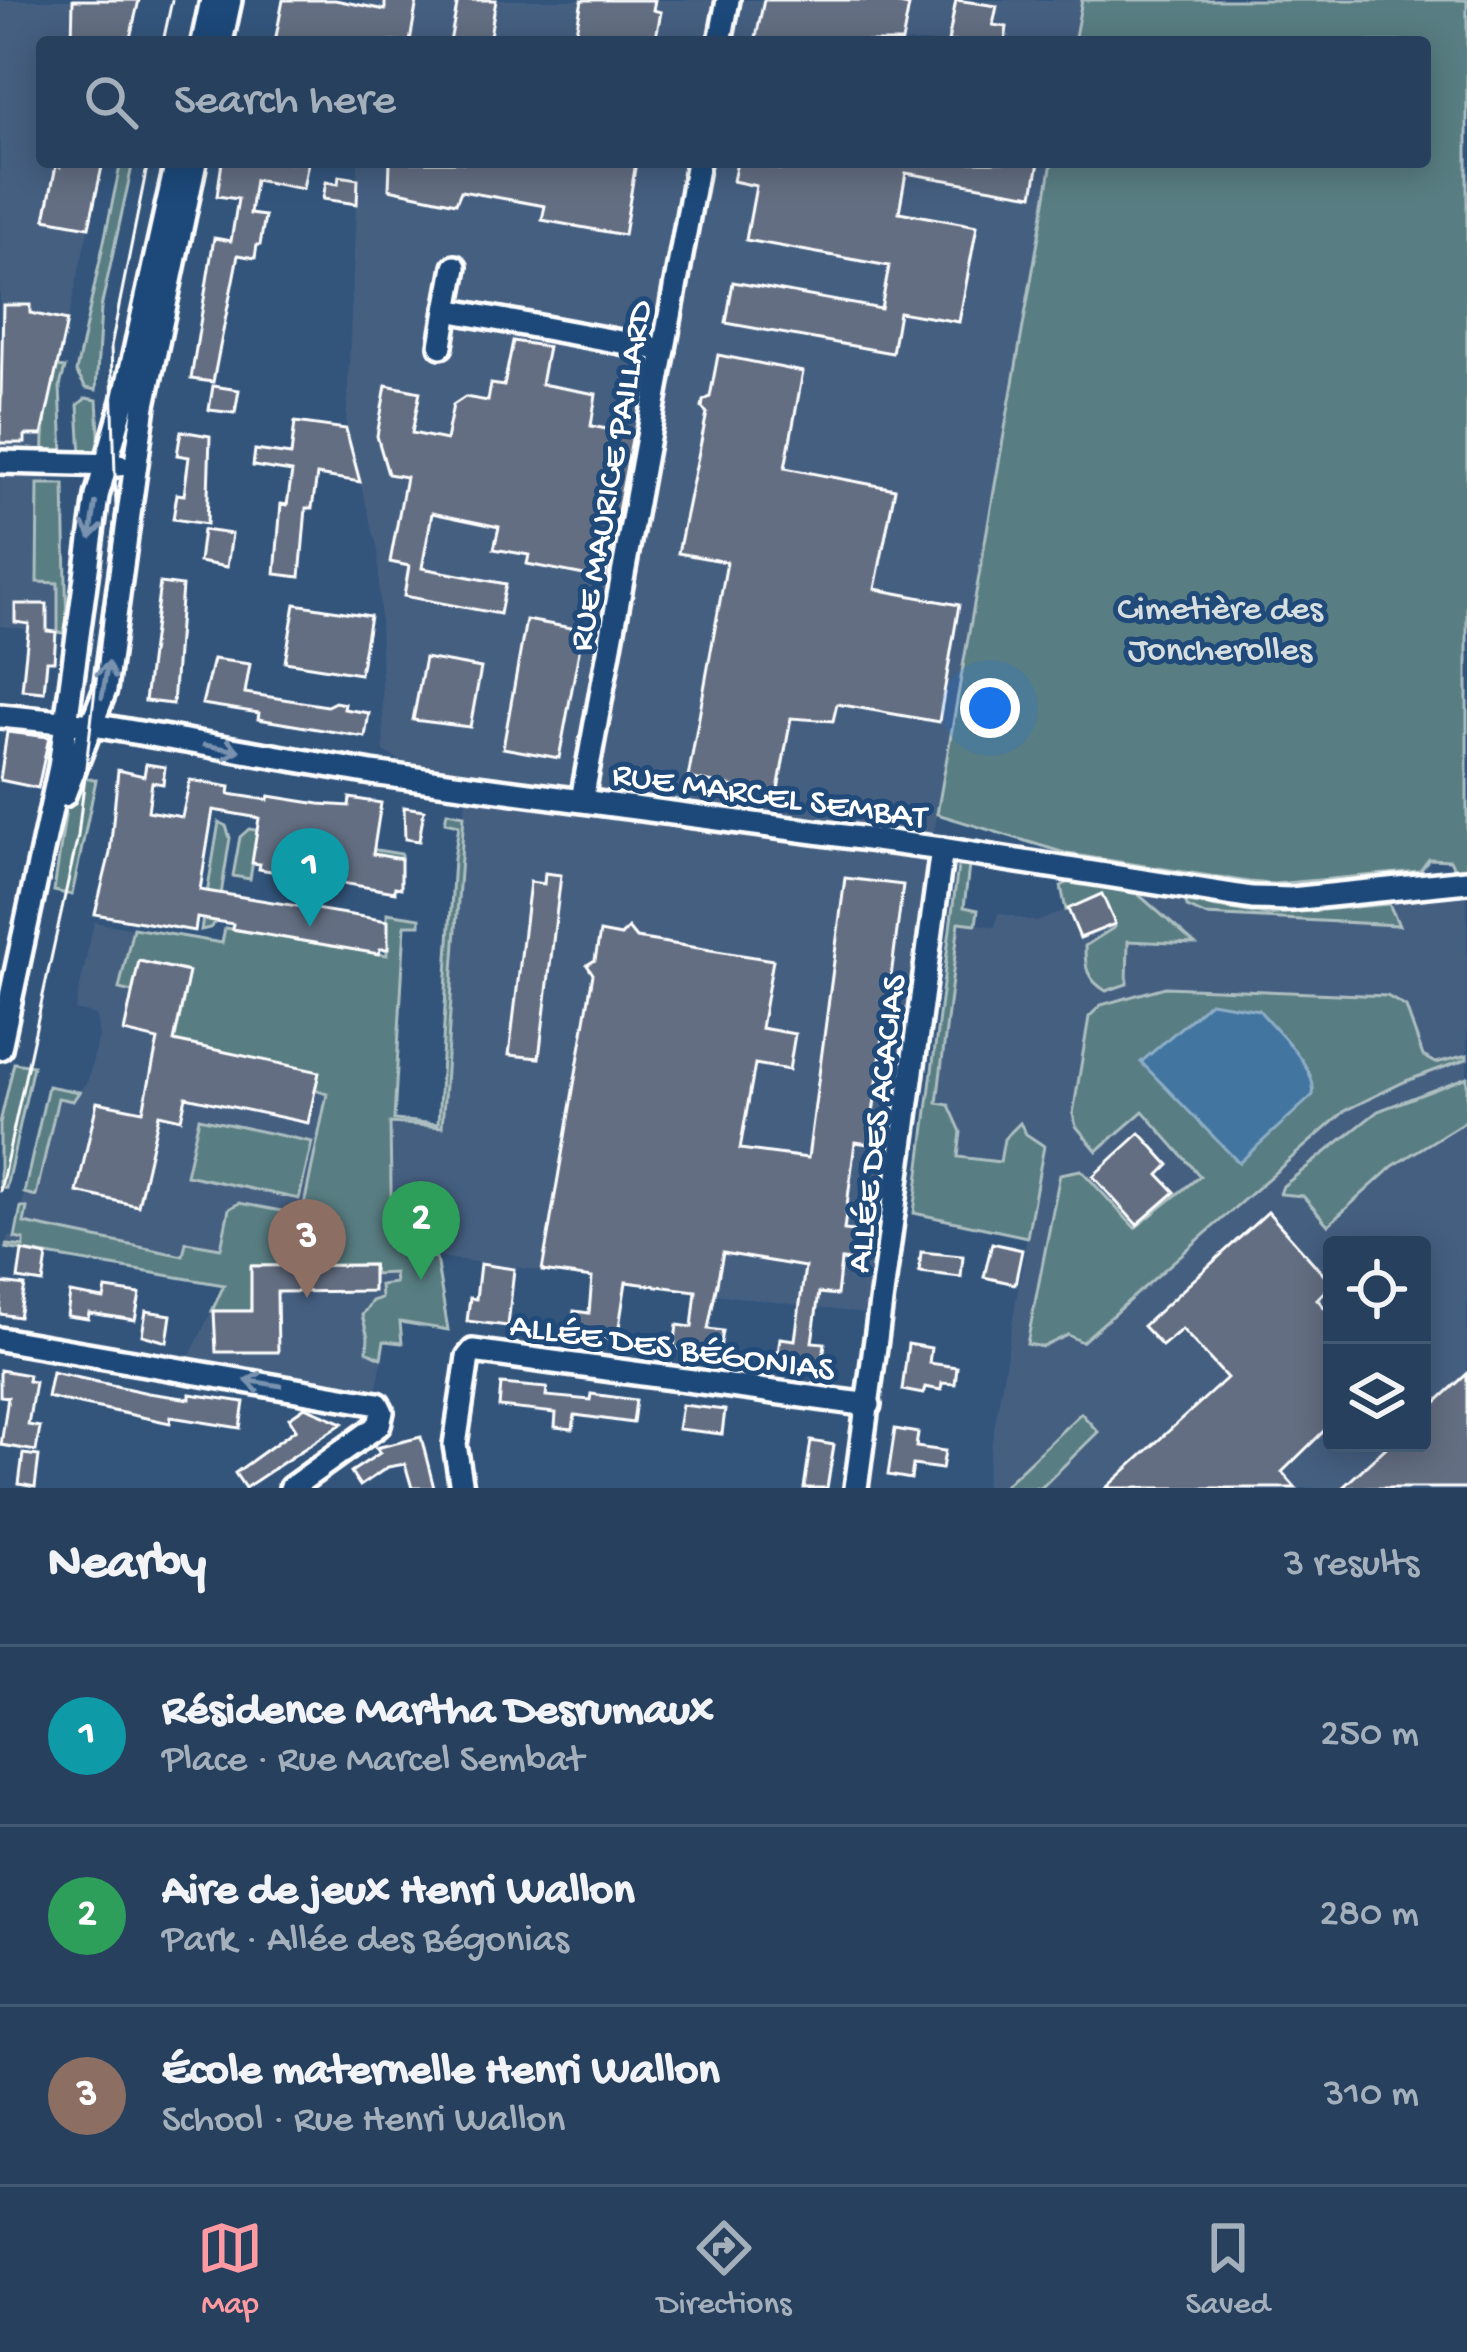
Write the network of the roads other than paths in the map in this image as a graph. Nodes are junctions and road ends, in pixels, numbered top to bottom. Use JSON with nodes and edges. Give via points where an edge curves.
{"nodes":[{"id":1,"x":212,"y":0,"type":"edge"},
{"id":2,"x":230,"y":0,"type":"edge"},
{"id":3,"x":728,"y":0,"type":"edge"},
{"id":4,"x":203,"y":36,"type":"edge"},
{"id":5,"x":221,"y":36,"type":"edge"},
{"id":6,"x":721,"y":36,"type":"edge"},
{"id":7,"x":176,"y":168,"type":"edge"},
{"id":8,"x":194,"y":168,"type":"edge"},
{"id":9,"x":697,"y":168,"type":"edge"},
{"id":10,"x":455,"y":267,"type":"dead end"},
{"id":11,"x":447,"y":310,"type":"junction"},
{"id":12,"x":441,"y":346,"type":"dead end"},
{"id":13,"x":664,"y":350,"type":"junction"},
{"id":14,"x":0,"y":462,"type":"edge"},
{"id":15,"x":107,"y":463,"type":"junction"},
{"id":16,"x":135,"y":467,"type":"junction"},
{"id":17,"x":0,"y":716,"type":"edge"},
{"id":18,"x":65,"y":722,"type":"junction"},
{"id":19,"x":93,"y":724,"type":"junction"},
{"id":20,"x":582,"y":800,"type":"junction"},
{"id":21,"x":941,"y":849,"type":"junction"},
{"id":22,"x":40,"y":870,"type":"junction"},
{"id":23,"x":1467,"y":881,"type":"edge"},
{"id":24,"x":0,"y":1048,"type":"edge"},
{"id":25,"x":0,"y":1339,"type":"edge"},
{"id":26,"x":869,"y":1405,"type":"junction"},
{"id":27,"x":291,"y":1488,"type":"edge"},
{"id":28,"x":462,"y":1488,"type":"edge"},
{"id":29,"x":856,"y":1488,"type":"edge"}],
"edges":[{"from":1,"to":4,"type":"street"},
{"from":2,"to":5,"type":"street"},
{"from":3,"to":6,"type":"street"},
{"from":7,"to":15,"type":"street"},
{"from":8,"to":16,"type":"street"},
{"from":9,"to":13,"type":"street","name":"RUE MAURICE PAILLARD"},
{"from":10,"to":11,"type":"street"},
{"from":11,"to":12,"type":"street"},
{"from":11,"to":13,"type":"street"},
{"from":13,"to":20,"type":"street","name":"RUE MAURICE PAILLARD"},
{"from":14,"to":15,"type":"street"},
{"from":15,"to":16,"type":"street"},
{"from":15,"to":18,"type":"street","one_way":true},
{"from":19,"to":16,"type":"street","one_way":true,"via":[[105,690]]},
{"from":17,"to":18,"type":"street","name":"RUE MARCEL SEMBAT"},
{"from":18,"to":19,"type":"street","name":"RUE MARCEL SEMBAT"},
{"from":18,"to":22,"type":"street"},
{"from":19,"to":20,"type":"street","name":"RUE MARCEL SEMBAT","one_way":true},
{"from":19,"to":22,"type":"street"},
{"from":20,"to":21,"type":"street","name":"RUE MARCEL SEMBAT"},
{"from":21,"to":23,"type":"street","name":"RUE MARCEL SEMBAT","via":[[1252,898]]},
{"from":21,"to":26,"type":"street","name":"ALLÉE DES ACACIAS"},
{"from":22,"to":24,"type":"street"},
{"from":27,"to":25,"type":"street","one_way":true,"via":[[380,1425],[378,1404]]},
{"from":26,"to":28,"type":"street","name":"ALLÉE DES BÉGONIAS","via":[[481,1351],[470,1354],[455,1450]]},
{"from":26,"to":29,"type":"street","name":"ALLÉE DES ACACIAS"}]}
